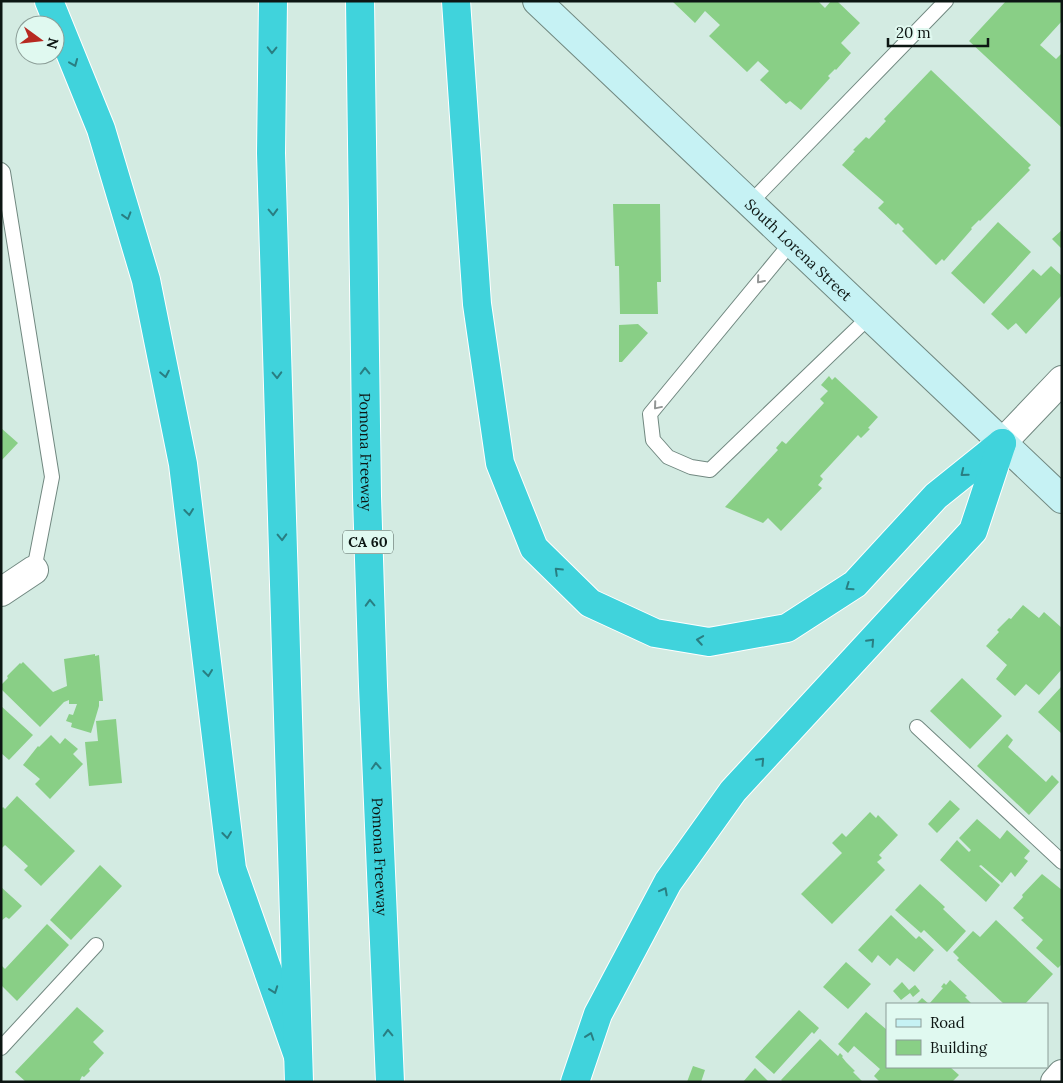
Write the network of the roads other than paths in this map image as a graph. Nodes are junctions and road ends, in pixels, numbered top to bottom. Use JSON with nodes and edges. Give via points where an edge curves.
{"nodes":[{"id":1,"x":49,"y":1,"type":"edge"},
{"id":2,"x":273,"y":1,"type":"edge"},
{"id":3,"x":360,"y":1,"type":"edge"},
{"id":4,"x":456,"y":1,"type":"edge"},
{"id":5,"x":537,"y":1,"type":"edge"},
{"id":6,"x":946,"y":1,"type":"edge"},
{"id":7,"x":1,"y":170,"type":"edge"},
{"id":8,"x":750,"y":204,"type":"junction"},
{"id":9,"x":791,"y":243,"type":"junction"},
{"id":10,"x":869,"y":317,"type":"junction"},
{"id":11,"x":1062,"y":380,"type":"edge"},
{"id":12,"x":1002,"y":443,"type":"junction"},
{"id":13,"x":1062,"y":498,"type":"edge"},
{"id":14,"x":34,"y":570,"type":"joint"},
{"id":15,"x":1,"y":592,"type":"edge"},
{"id":16,"x":917,"y":727,"type":"dead end"},
{"id":17,"x":1062,"y":862,"type":"edge"},
{"id":18,"x":96,"y":945,"type":"dead end"},
{"id":19,"x":1,"y":1048,"type":"edge"},
{"id":20,"x":298,"y":1069,"type":"edge"},
{"id":21,"x":1062,"y":1074,"type":"edge"},
{"id":22,"x":390,"y":1082,"type":"edge"},
{"id":23,"x":575,"y":1082,"type":"edge"},
{"id":24,"x":1055,"y":1082,"type":"edge"}],
"edges":[{"from":1,"to":20,"type":"highway","one_way":true,"via":[[101,129],[146,280],[183,464],[232,869]]},
{"from":2,"to":20,"type":"highway","one_way":true,"via":[[271,153]]},
{"from":22,"to":3,"type":"highway","name":"Pomona Freeway","number":"CA 60","one_way":true,"via":[[367,496]]},
{"from":12,"to":4,"type":"highway","one_way":true,"via":[[936,496],[855,584],[787,628],[709,642],[655,633],[590,603],[534,548],[500,463],[477,304]]},
{"from":5,"to":8,"type":"main road","name":"South Lorena Street"},
{"from":6,"to":8,"type":"lane"},
{"from":7,"to":14,"type":"lane","via":[[52,477]]},
{"from":8,"to":9,"type":"main road","name":"South Lorena Street"},
{"from":9,"to":10,"type":"main road","name":"South Lorena Street"},
{"from":9,"to":10,"type":"lane","one_way":true,"via":[[650,414],[653,440],[668,456],[691,467],[710,470]]},
{"from":10,"to":12,"type":"main road","name":"South Lorena Street"},
{"from":11,"to":12,"type":"street"},
{"from":12,"to":13,"type":"main road","name":"South Lorena Street"},
{"from":23,"to":12,"type":"highway","one_way":true,"via":[[598,1014],[668,882],[734,792],[973,531]]},
{"from":14,"to":15,"type":"street"},
{"from":16,"to":17,"type":"lane"},
{"from":18,"to":19,"type":"lane"},
{"from":21,"to":24,"type":"street"}]}
